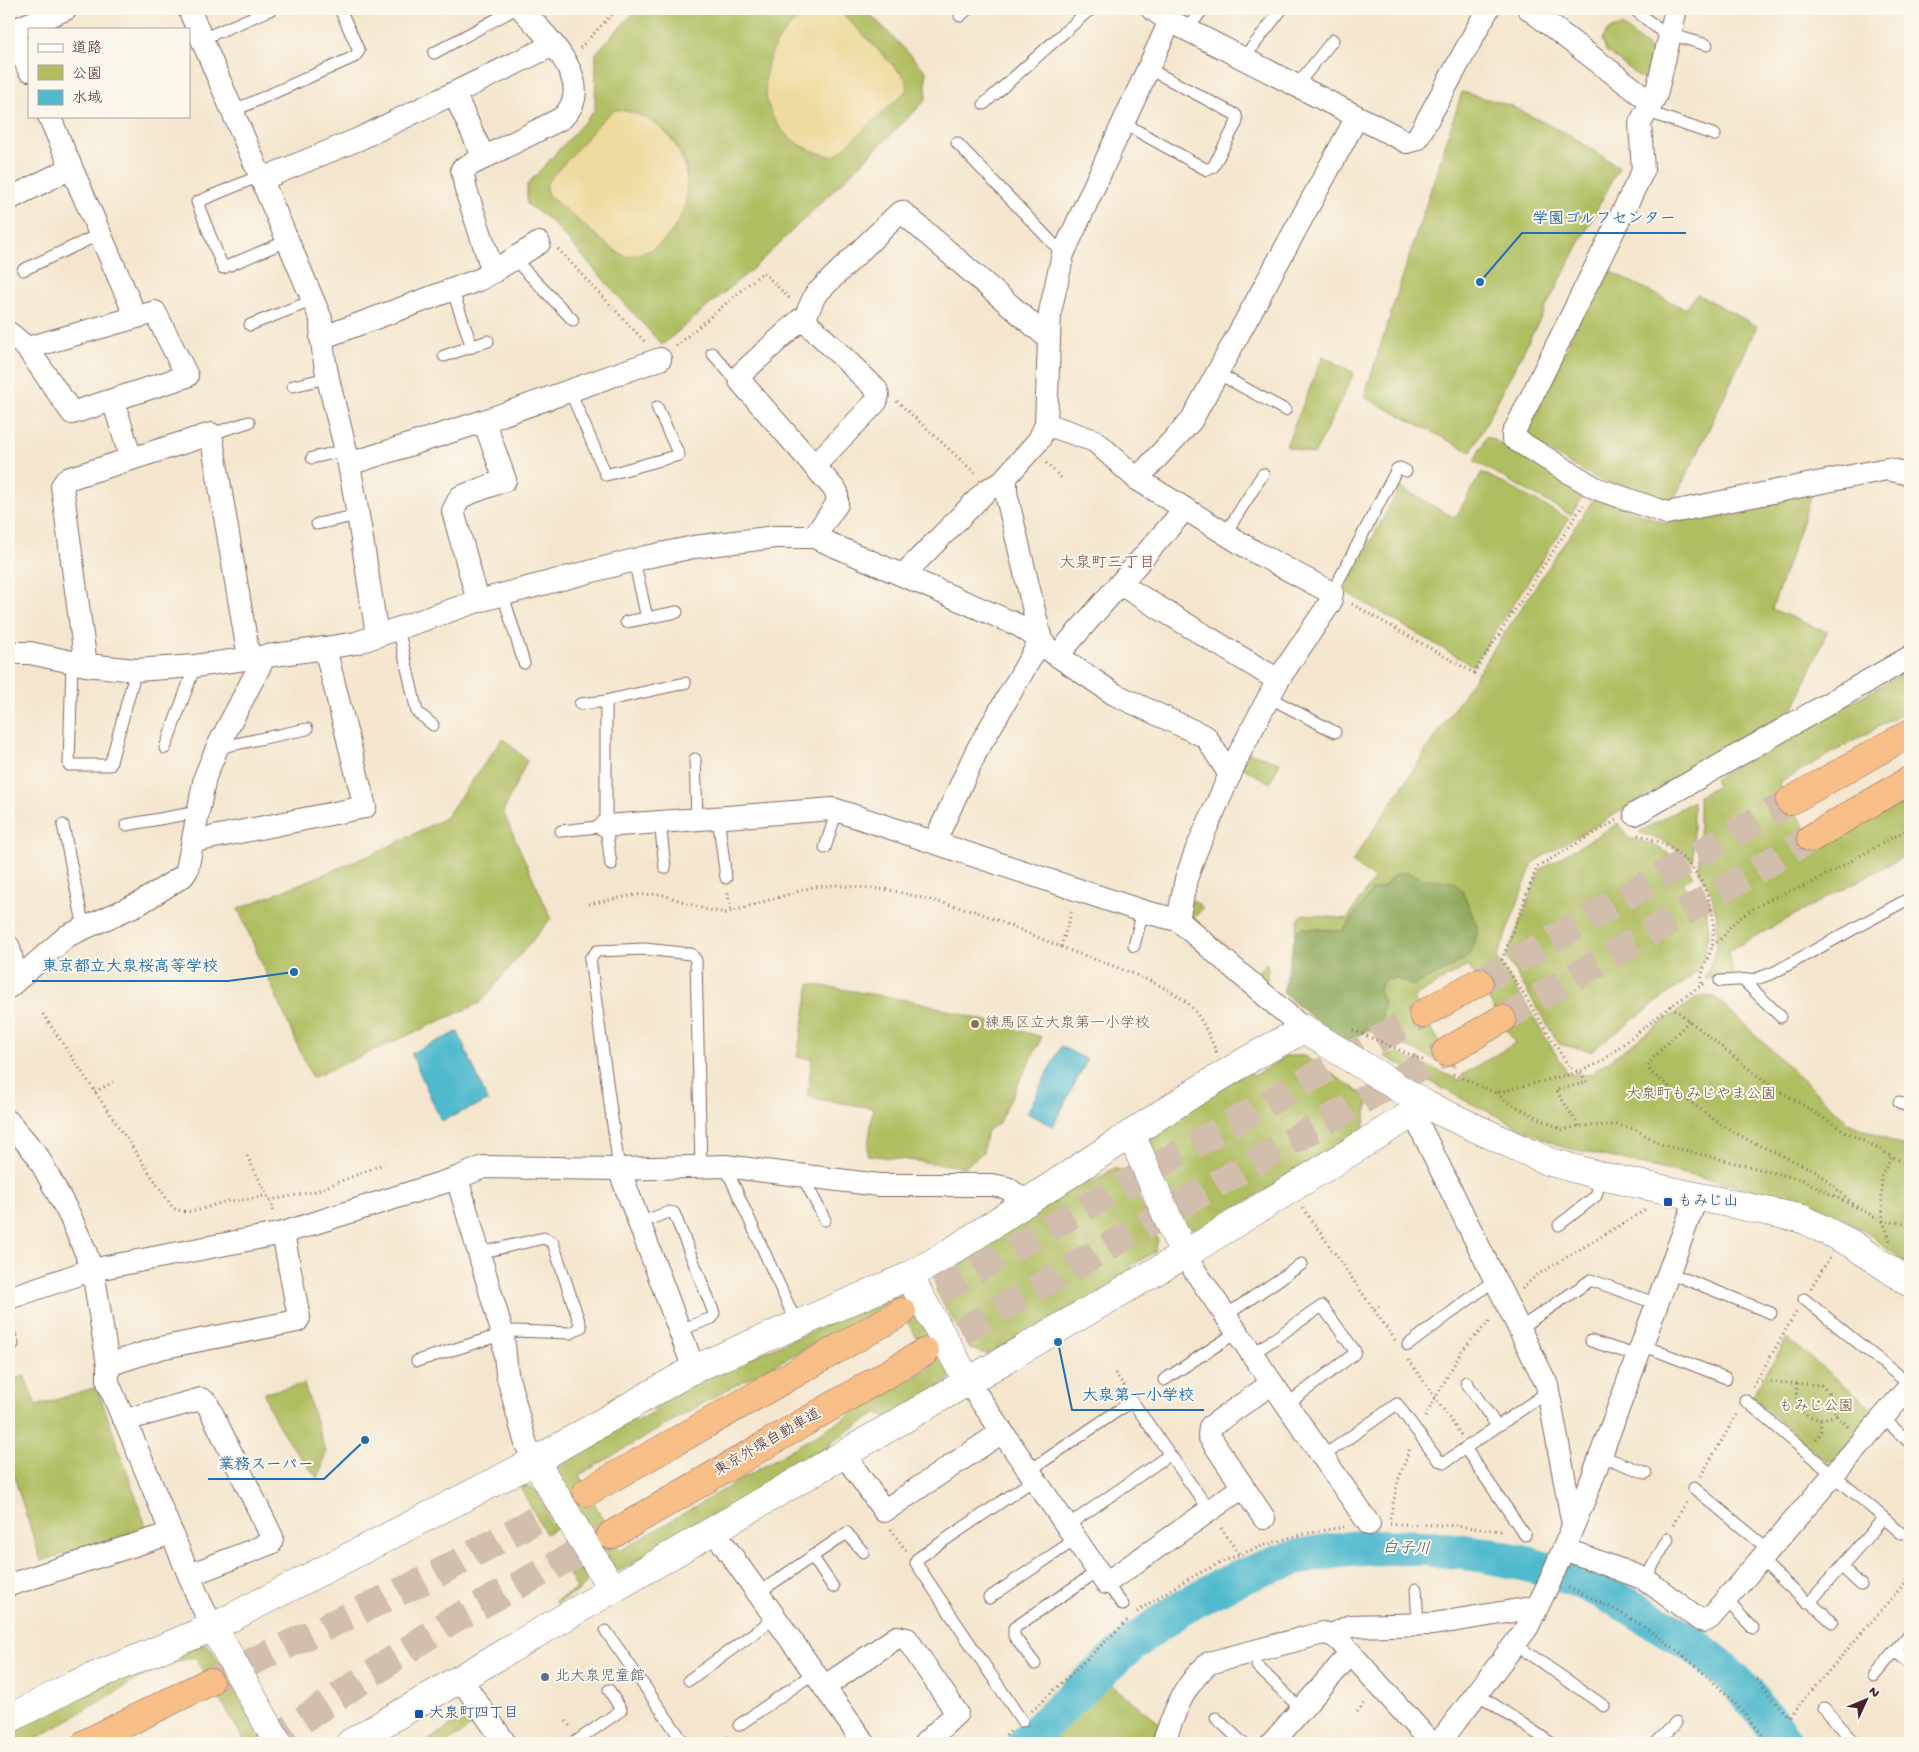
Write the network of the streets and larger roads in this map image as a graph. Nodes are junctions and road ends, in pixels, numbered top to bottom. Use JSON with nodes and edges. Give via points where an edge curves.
{"nodes":[{"id":1,"x":66,"y":9,"type":"edge"},
{"id":2,"x":189,"y":9,"type":"edge"},
{"id":3,"x":522,"y":9,"type":"edge"},
{"id":4,"x":1488,"y":9,"type":"edge"},
{"id":5,"x":1676,"y":9,"type":"edge"},
{"id":6,"x":1541,"y":12,"type":"edge"},
{"id":7,"x":1170,"y":20,"type":"edge"},
{"id":8,"x":10,"y":31,"type":"edge"},
{"id":9,"x":552,"y":45,"type":"junction"},
{"id":10,"x":28,"y":68,"type":"edge"},
{"id":11,"x":454,"y":93,"type":"junction"},
{"id":12,"x":1650,"y":106,"type":"junction"},
{"id":13,"x":1357,"y":117,"type":"junction"},
{"id":14,"x":50,"y":118,"type":"edge"},
{"id":15,"x":484,"y":158,"type":"junction"},
{"id":16,"x":71,"y":168,"type":"junction"},
{"id":17,"x":262,"y":179,"type":"junction"},
{"id":18,"x":9,"y":199,"type":"edge"},
{"id":19,"x":540,"y":243,"type":"road end"},
{"id":20,"x":493,"y":272,"type":"junction"},
{"id":21,"x":806,"y":315,"type":"junction"},
{"id":22,"x":136,"y":317,"type":"junction"},
{"id":23,"x":9,"y":333,"type":"edge"},
{"id":24,"x":321,"y":338,"type":"junction"},
{"id":25,"x":1048,"y":338,"type":"junction"},
{"id":26,"x":27,"y":348,"type":"junction"},
{"id":27,"x":660,"y":359,"type":"road end"},
{"id":28,"x":113,"y":400,"type":"junction"},
{"id":29,"x":484,"y":421,"type":"junction"},
{"id":30,"x":1046,"y":424,"type":"junction"},
{"id":31,"x":347,"y":457,"type":"junction"},
{"id":32,"x":131,"y":459,"type":"junction"},
{"id":33,"x":814,"y":466,"type":"junction"},
{"id":34,"x":1910,"y":474,"type":"edge"},
{"id":35,"x":1138,"y":478,"type":"junction"},
{"id":36,"x":998,"y":484,"type":"junction"},
{"id":37,"x":1185,"y":509,"type":"junction"},
{"id":38,"x":814,"y":537,"type":"junction"},
{"id":39,"x":902,"y":575,"type":"junction"},
{"id":40,"x":1120,"y":584,"type":"junction"},
{"id":41,"x":478,"y":602,"type":"junction"},
{"id":42,"x":387,"y":632,"type":"junction"},
{"id":43,"x":1041,"y":640,"type":"junction"},
{"id":44,"x":325,"y":648,"type":"junction"},
{"id":45,"x":9,"y":653,"type":"edge"},
{"id":46,"x":1057,"y":656,"type":"junction"},
{"id":47,"x":257,"y":657,"type":"junction"},
{"id":48,"x":1910,"y":657,"type":"edge"},
{"id":49,"x":79,"y":664,"type":"junction"},
{"id":50,"x":1274,"y":689,"type":"junction"},
{"id":51,"x":1910,"y":733,"type":"edge"},
{"id":52,"x":1230,"y":774,"type":"junction"},
{"id":53,"x":1910,"y":780,"type":"edge"},
{"id":54,"x":1790,"y":802,"type":"tunnel mouth"},
{"id":55,"x":1631,"y":820,"type":"road end"},
{"id":56,"x":606,"y":826,"type":"road end"},
{"id":57,"x":1811,"y":838,"type":"tunnel mouth"},
{"id":58,"x":194,"y":841,"type":"junction"},
{"id":59,"x":935,"y":841,"type":"junction"},
{"id":60,"x":1178,"y":920,"type":"junction"},
{"id":61,"x":9,"y":947,"type":"edge"},
{"id":62,"x":1478,"y":982,"type":"tunnel mouth"},
{"id":63,"x":12,"y":984,"type":"edge"},
{"id":64,"x":1423,"y":1014,"type":"tunnel mouth"},
{"id":65,"x":1502,"y":1019,"type":"tunnel mouth"},
{"id":66,"x":1304,"y":1029,"type":"junction"},
{"id":67,"x":1441,"y":1062,"type":"tunnel mouth"},
{"id":68,"x":1420,"y":1109,"type":"junction"},
{"id":69,"x":12,"y":1131,"type":"edge"},
{"id":70,"x":1130,"y":1134,"type":"junction"},
{"id":71,"x":619,"y":1169,"type":"junction"},
{"id":72,"x":457,"y":1178,"type":"junction"},
{"id":73,"x":1697,"y":1196,"type":"junction"},
{"id":74,"x":1028,"y":1203,"type":"junction"},
{"id":75,"x":280,"y":1233,"type":"junction"},
{"id":76,"x":1184,"y":1255,"type":"junction"},
{"id":77,"x":91,"y":1270,"type":"junction"},
{"id":78,"x":909,"y":1276,"type":"junction"},
{"id":79,"x":1910,"y":1283,"type":"edge"},
{"id":80,"x":9,"y":1298,"type":"edge"},
{"id":81,"x":902,"y":1312,"type":"tunnel mouth"},
{"id":82,"x":925,"y":1352,"type":"tunnel mouth"},
{"id":83,"x":108,"y":1365,"type":"junction"},
{"id":84,"x":694,"y":1369,"type":"junction"},
{"id":85,"x":968,"y":1382,"type":"junction"},
{"id":86,"x":1272,"y":1384,"type":"junction"},
{"id":87,"x":1910,"y":1386,"type":"edge"},
{"id":88,"x":126,"y":1420,"type":"junction"},
{"id":89,"x":1002,"y":1432,"type":"junction"},
{"id":90,"x":844,"y":1454,"type":"junction"},
{"id":91,"x":535,"y":1460,"type":"junction"},
{"id":92,"x":1244,"y":1487,"type":"junction"},
{"id":93,"x":587,"y":1492,"type":"tunnel mouth"},
{"id":94,"x":1264,"y":1518,"type":"dead end"},
{"id":95,"x":1379,"y":1524,"type":"road end"},
{"id":96,"x":1573,"y":1526,"type":"junction"},
{"id":97,"x":714,"y":1531,"type":"junction"},
{"id":98,"x":172,"y":1533,"type":"junction"},
{"id":99,"x":611,"y":1535,"type":"tunnel mouth"},
{"id":100,"x":1564,"y":1549,"type":"junction"},
{"id":101,"x":190,"y":1575,"type":"junction"},
{"id":102,"x":9,"y":1585,"type":"edge"},
{"id":103,"x":612,"y":1589,"type":"junction"},
{"id":104,"x":1537,"y":1607,"type":"junction"},
{"id":105,"x":213,"y":1627,"type":"junction"},
{"id":106,"x":1332,"y":1635,"type":"junction"},
{"id":107,"x":1350,"y":1653,"type":"junction"},
{"id":108,"x":460,"y":1678,"type":"junction"},
{"id":109,"x":819,"y":1680,"type":"junction"},
{"id":110,"x":209,"y":1682,"type":"tunnel mouth"},
{"id":111,"x":9,"y":1719,"type":"edge"},
{"id":112,"x":1433,"y":1741,"type":"edge"},
{"id":113,"x":86,"y":1743,"type":"edge"},
{"id":114,"x":278,"y":1743,"type":"edge"},
{"id":115,"x":350,"y":1743,"type":"edge"},
{"id":116,"x":505,"y":1743,"type":"edge"},
{"id":117,"x":864,"y":1743,"type":"edge"},
{"id":118,"x":925,"y":1743,"type":"edge"},
{"id":119,"x":1163,"y":1743,"type":"edge"},
{"id":120,"x":1272,"y":1743,"type":"edge"}],
"edges":[{"from":1,"to":8,"type":"street"},
{"from":2,"to":17,"type":"street"},
{"from":3,"to":9,"type":"street"},
{"from":4,"to":13,"type":"street","via":[[1417,139],[1407,142]]},
{"from":5,"to":12,"type":"street","via":[[1656,95]]},
{"from":6,"to":12,"type":"street"},
{"from":7,"to":13,"type":"street"},
{"from":7,"to":25,"type":"street","via":[[1063,254],[1050,312]]},
{"from":8,"to":10,"type":"street"},
{"from":9,"to":11,"type":"street"},
{"from":9,"to":15,"type":"street","via":[[566,63],[575,85],[572,109],[562,118]]},
{"from":11,"to":15,"type":"street"},
{"from":11,"to":17,"type":"street","via":[[359,139]]},
{"from":12,"to":34,"type":"street","via":[[1640,123],[1643,171],[1513,434],[1516,442],[1595,488],[1668,513],[1887,469]]},
{"from":13,"to":35,"type":"street","via":[[1191,421]]},
{"from":14,"to":16,"type":"street"},
{"from":15,"to":20,"type":"street","via":[[462,169]]},
{"from":16,"to":18,"type":"street"},
{"from":16,"to":22,"type":"street"},
{"from":17,"to":24,"type":"street","via":[[314,300],[321,319]]},
{"from":19,"to":20,"type":"street"},
{"from":20,"to":24,"type":"street"},
{"from":21,"to":25,"type":"street","via":[[815,295],[902,212]]},
{"from":21,"to":33,"type":"street","via":[[876,389],[878,395],[876,402]]},
{"from":21,"to":33,"type":"street","via":[[740,374],[740,381]]},
{"from":22,"to":26,"type":"street"},
{"from":22,"to":28,"type":"street","via":[[155,312],[187,376]]},
{"from":23,"to":26,"type":"street"},
{"from":24,"to":31,"type":"street","via":[[327,378]]},
{"from":25,"to":30,"type":"street"},
{"from":26,"to":28,"type":"street","via":[[72,414]]},
{"from":27,"to":29,"type":"street"},
{"from":28,"to":32,"type":"street"},
{"from":29,"to":31,"type":"street"},
{"from":29,"to":41,"type":"street","via":[[505,480],[460,497],[453,511]]},
{"from":30,"to":35,"type":"street","via":[[1095,441]]},
{"from":30,"to":36,"type":"street","via":[[1039,440]]},
{"from":31,"to":42,"type":"street"},
{"from":32,"to":47,"type":"street","via":[[212,434]]},
{"from":32,"to":49,"type":"street","via":[[67,479],[62,486]]},
{"from":33,"to":38,"type":"street","via":[[837,492],[837,504]]},
{"from":35,"to":37,"type":"street"},
{"from":36,"to":39,"type":"street"},
{"from":36,"to":43,"type":"street"},
{"from":37,"to":40,"type":"street"},
{"from":37,"to":50,"type":"street","via":[[1332,593],[1330,603]]},
{"from":38,"to":39,"type":"street"},
{"from":38,"to":41,"type":"street","via":[[739,540],[694,547]]},
{"from":39,"to":43,"type":"street","via":[[1020,626]]},
{"from":40,"to":46,"type":"street"},
{"from":40,"to":50,"type":"street"},
{"from":41,"to":42,"type":"street"},
{"from":42,"to":44,"type":"street","via":[[356,643]]},
{"from":43,"to":46,"type":"street"},
{"from":43,"to":59,"type":"street","via":[[976,752]]},
{"from":44,"to":47,"type":"street"},
{"from":44,"to":58,"type":"street","via":[[365,807]]},
{"from":45,"to":49,"type":"street","via":[[30,653]]},
{"from":46,"to":52,"type":"street","via":[[1114,694],[1206,737]]},
{"from":47,"to":49,"type":"street","via":[[136,670]]},
{"from":47,"to":58,"type":"street","via":[[205,777]]},
{"from":48,"to":55,"type":"street"},
{"from":50,"to":52,"type":"street"},
{"from":51,"to":54,"type":"highway"},
{"from":52,"to":60,"type":"street","via":[[1186,879]]},
{"from":53,"to":57,"type":"highway"},
{"from":56,"to":59,"type":"street","via":[[837,810]]},
{"from":58,"to":63,"type":"street","via":[[183,876],[140,902],[67,936]]},
{"from":59,"to":60,"type":"street"},
{"from":60,"to":66,"type":"street"},
{"from":61,"to":63,"type":"street"},
{"from":62,"to":64,"type":"highway"},
{"from":65,"to":67,"type":"highway"},
{"from":66,"to":68,"type":"street"},
{"from":66,"to":70,"type":"street","via":[[1251,1058]]},
{"from":68,"to":73,"type":"street","via":[[1547,1161]]},
{"from":68,"to":76,"type":"street"},
{"from":68,"to":96,"type":"street","via":[[1549,1391]]},
{"from":69,"to":77,"type":"street","via":[[37,1156],[62,1202]]},
{"from":70,"to":74,"type":"street"},
{"from":70,"to":76,"type":"street"},
{"from":71,"to":72,"type":"street","via":[[483,1167]]},
{"from":71,"to":74,"type":"street","via":[[725,1166],[879,1185],[992,1185],[1007,1188]]},
{"from":71,"to":84,"type":"street"},
{"from":72,"to":75,"type":"street"},
{"from":72,"to":91,"type":"street","via":[[503,1336],[507,1374],[526,1444]]},
{"from":73,"to":79,"type":"street","via":[[1811,1222],[1852,1244]]},
{"from":73,"to":96,"type":"street"},
{"from":74,"to":78,"type":"street"},
{"from":75,"to":77,"type":"street"},
{"from":75,"to":83,"type":"street","via":[[299,1318],[297,1321],[160,1348]]},
{"from":76,"to":85,"type":"street"},
{"from":76,"to":86,"type":"street"},
{"from":77,"to":80,"type":"street"},
{"from":77,"to":83,"type":"street"},
{"from":78,"to":84,"type":"street"},
{"from":78,"to":85,"type":"street"},
{"from":81,"to":93,"type":"highway"},
{"from":82,"to":99,"type":"highway","name":"東京外環自動車道"},
{"from":83,"to":88,"type":"street","via":[[108,1382]]},
{"from":84,"to":91,"type":"street"},
{"from":85,"to":89,"type":"street"},
{"from":85,"to":90,"type":"street"},
{"from":86,"to":92,"type":"street","via":[[1210,1427],[1209,1436]]},
{"from":86,"to":95,"type":"street","via":[[1322,1457]]},
{"from":87,"to":100,"type":"street","via":[[1705,1621],[1645,1580]]},
{"from":88,"to":98,"type":"street"},
{"from":88,"to":101,"type":"street","via":[[201,1399],[208,1403],[272,1536],[271,1543]]},
{"from":89,"to":90,"type":"street","via":[[884,1511]]},
{"from":89,"to":92,"type":"street","via":[[1102,1577]]},
{"from":90,"to":97,"type":"street"},
{"from":91,"to":103,"type":"street"},
{"from":91,"to":105,"type":"street"},
{"from":92,"to":94,"type":"street"},
{"from":96,"to":100,"type":"street"},
{"from":97,"to":103,"type":"street"},
{"from":97,"to":109,"type":"street"},
{"from":98,"to":101,"type":"street"},
{"from":98,"to":102,"type":"street"},
{"from":100,"to":104,"type":"street"},
{"from":101,"to":105,"type":"street"},
{"from":103,"to":108,"type":"street"},
{"from":104,"to":106,"type":"street","via":[[1433,1624],[1350,1626]]},
{"from":104,"to":112,"type":"street","via":[[1527,1628],[1478,1694]]},
{"from":105,"to":111,"type":"street","via":[[72,1686]]},
{"from":105,"to":114,"type":"street"},
{"from":106,"to":107,"type":"street"},
{"from":106,"to":119,"type":"street","via":[[1323,1633],[1209,1663],[1182,1692]]},
{"from":107,"to":112,"type":"street"},
{"from":107,"to":120,"type":"street"},
{"from":108,"to":115,"type":"street"},
{"from":108,"to":116,"type":"street"},
{"from":109,"to":117,"type":"street"},
{"from":109,"to":118,"type":"street","via":[[897,1638],[907,1639],[957,1712]]},
{"from":110,"to":113,"type":"highway"}]}
